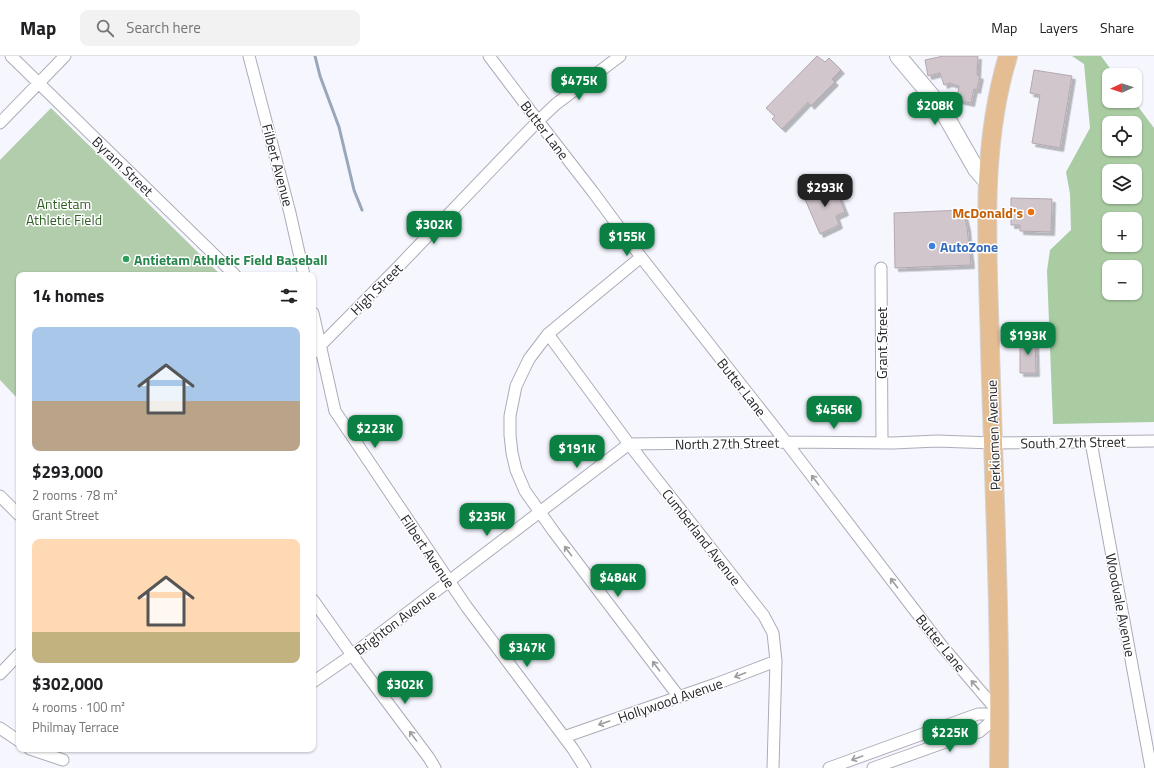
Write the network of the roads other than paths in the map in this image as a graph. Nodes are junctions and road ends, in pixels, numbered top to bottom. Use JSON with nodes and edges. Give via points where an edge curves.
{"nodes":[{"id":1,"x":11,"y":56,"type":"edge"},
{"id":2,"x":65,"y":56,"type":"edge"},
{"id":3,"x":249,"y":56,"type":"edge"},
{"id":4,"x":489,"y":56,"type":"edge"},
{"id":5,"x":620,"y":56,"type":"edge"},
{"id":6,"x":898,"y":56,"type":"edge"},
{"id":7,"x":1008,"y":56,"type":"edge"},
{"id":8,"x":38,"y":83,"type":"junction"},
{"id":9,"x":538,"y":121,"type":"junction"},
{"id":10,"x":0,"y":124,"type":"edge"},
{"id":11,"x":988,"y":183,"type":"junction"},
{"id":12,"x":641,"y":257,"type":"junction"},
{"id":13,"x":881,"y":268,"type":"dead end"},
{"id":14,"x":232,"y":272,"type":"edge"},
{"id":15,"x":303,"y":272,"type":"edge"},
{"id":16,"x":548,"y":334,"type":"junction"},
{"id":17,"x":316,"y":345,"type":"edge"},
{"id":18,"x":316,"y":349,"type":"edge"},
{"id":19,"x":1154,"y":441,"type":"edge"},
{"id":20,"x":786,"y":442,"type":"junction"},
{"id":21,"x":882,"y":442,"type":"junction"},
{"id":22,"x":1091,"y":442,"type":"junction"},
{"id":23,"x":993,"y":443,"type":"junction"},
{"id":24,"x":629,"y":444,"type":"junction"},
{"id":25,"x":0,"y":496,"type":"edge"},
{"id":26,"x":16,"y":512,"type":"edge"},
{"id":27,"x":539,"y":512,"type":"junction"},
{"id":28,"x":449,"y":581,"type":"junction"},
{"id":29,"x":316,"y":604,"type":"edge"},
{"id":30,"x":352,"y":655,"type":"junction"},
{"id":31,"x":16,"y":657,"type":"edge"},
{"id":32,"x":776,"y":661,"type":"junction"},
{"id":33,"x":0,"y":674,"type":"edge"},
{"id":34,"x":316,"y":680,"type":"edge"},
{"id":35,"x":679,"y":697,"type":"junction"},
{"id":36,"x":1000,"y":714,"type":"junction"},
{"id":37,"x":0,"y":728,"type":"edge"},
{"id":38,"x":564,"y":737,"type":"junction"},
{"id":39,"x":16,"y":739,"type":"edge"},
{"id":40,"x":884,"y":748,"type":"junction"},
{"id":41,"x":39,"y":752,"type":"edge"},
{"id":42,"x":63,"y":760,"type":"dead end"},
{"id":43,"x":885,"y":766,"type":"edge"},
{"id":44,"x":435,"y":768,"type":"edge"},
{"id":45,"x":585,"y":768,"type":"edge"},
{"id":46,"x":773,"y":768,"type":"edge"},
{"id":47,"x":829,"y":768,"type":"edge"},
{"id":48,"x":873,"y":768,"type":"edge"},
{"id":49,"x":999,"y":768,"type":"edge"},
{"id":50,"x":1152,"y":768,"type":"edge"}],
"edges":[{"from":1,"to":8,"type":"street","name":"Byram Street"},
{"from":2,"to":8,"type":"street"},
{"from":3,"to":15,"type":"street","name":"Filbert Avenue"},
{"from":4,"to":9,"type":"street","name":"Butter Lane"},
{"from":5,"to":9,"type":"street","name":"High Street","via":[[556,104]]},
{"from":6,"to":11,"type":"main road","via":[[940,106],[976,169]]},
{"from":7,"to":11,"type":"main road","name":"Perkiomen Avenue","via":[[994,120]]},
{"from":8,"to":10,"type":"street"},
{"from":8,"to":14,"type":"street","name":"Byram Street"},
{"from":9,"to":12,"type":"street","name":"Butter Lane"},
{"from":9,"to":17,"type":"street","name":"High Street","via":[[403,261]]},
{"from":11,"to":23,"type":"main road","name":"Perkiomen Avenue"},
{"from":12,"to":16,"type":"street"},
{"from":12,"to":20,"type":"street","name":"Butter Lane"},
{"from":13,"to":21,"type":"street","name":"Grant Street"},
{"from":16,"to":24,"type":"street","name":"Cumberland Avenue"},
{"from":16,"to":27,"type":"street","via":[[523,370],[513,398],[510,416],[510,441],[516,470],[525,491]]},
{"from":18,"to":28,"type":"street","name":"Filbert Avenue","via":[[335,411]]},
{"from":19,"to":22,"type":"street","name":"South 27th Street"},
{"from":20,"to":21,"type":"street","name":"North 27th Street"},
{"from":20,"to":24,"type":"street","name":"North 27th Street"},
{"from":36,"to":20,"type":"street","name":"Butter Lane","one_way":true,"via":[[942,646]]},
{"from":21,"to":23,"type":"street","name":"North 27th Street"},
{"from":22,"to":23,"type":"street","name":"South 27th Street"},
{"from":22,"to":50,"type":"street","name":"Woodvale Avenue"},
{"from":23,"to":36,"type":"main road","name":"Perkiomen Avenue"},
{"from":24,"to":27,"type":"street","name":"Brighton Avenue"},
{"from":24,"to":32,"type":"street","name":"Cumberland Avenue","via":[[764,616],[773,633]]},
{"from":25,"to":26,"type":"street"},
{"from":27,"to":28,"type":"street","name":"Brighton Avenue"},
{"from":35,"to":27,"type":"street","one_way":true},
{"from":28,"to":30,"type":"street","name":"Brighton Avenue"},
{"from":28,"to":38,"type":"street","name":"Filbert Avenue"},
{"from":29,"to":30,"type":"street"},
{"from":30,"to":34,"type":"street","name":"Brighton Avenue"},
{"from":44,"to":30,"type":"street","one_way":true},
{"from":31,"to":33,"type":"street"},
{"from":32,"to":35,"type":"street","name":"Hollywood Avenue","one_way":true},
{"from":32,"to":46,"type":"street","name":"Cumberland Avenue"},
{"from":35,"to":38,"type":"street","name":"Hollywood Avenue","one_way":true},
{"from":36,"to":40,"type":"street","via":[[978,714]]},
{"from":36,"to":43,"type":"street","via":[[979,732]]},
{"from":36,"to":49,"type":"main road","name":"Perkiomen Avenue"},
{"from":37,"to":39,"type":"street"},
{"from":38,"to":45,"type":"street","name":"Filbert Avenue"},
{"from":40,"to":43,"type":"street"},
{"from":40,"to":47,"type":"street","one_way":true},
{"from":41,"to":42,"type":"street"},
{"from":43,"to":48,"type":"street"}]}
